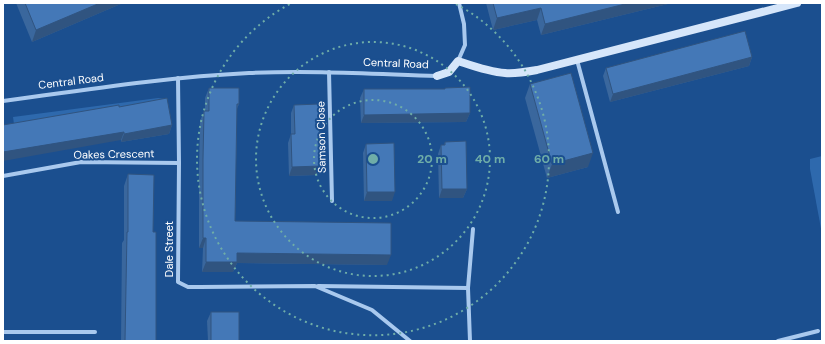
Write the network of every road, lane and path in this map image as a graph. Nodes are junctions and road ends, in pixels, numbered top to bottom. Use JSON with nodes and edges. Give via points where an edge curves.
{"nodes":[{"id":1,"x":459,"y":3,"type":"edge"},
{"id":2,"x":797,"y":3,"type":"edge"},
{"id":3,"x":578,"y":60,"type":"junction"},
{"id":4,"x":458,"y":61,"type":"junction"},
{"id":5,"x":329,"y":72,"type":"junction"},
{"id":6,"x":437,"y":76,"type":"joint"},
{"id":7,"x":178,"y":78,"type":"junction"},
{"id":8,"x":3,"y":101,"type":"edge"},
{"id":9,"x":179,"y":162,"type":"junction"},
{"id":10,"x":3,"y":176,"type":"edge"},
{"id":11,"x":332,"y":202,"type":"dead end"},
{"id":12,"x":618,"y":212,"type":"dead end"},
{"id":13,"x":473,"y":229,"type":"dead end"},
{"id":14,"x":315,"y":286,"type":"junction"},
{"id":15,"x":468,"y":288,"type":"junction"},
{"id":16,"x":818,"y":331,"type":"dead end"},
{"id":17,"x":3,"y":332,"type":"edge"},
{"id":18,"x":95,"y":332,"type":"dead end"},
{"id":19,"x":410,"y":341,"type":"edge"},
{"id":20,"x":470,"y":341,"type":"edge"},
{"id":21,"x":778,"y":341,"type":"edge"}],
"edges":[{"from":1,"to":4,"type":"street","via":[[465,45]]},
{"from":2,"to":3,"type":"street"},
{"from":3,"to":4,"type":"street","via":[[537,70],[504,73]]},
{"from":3,"to":12,"type":"street"},
{"from":4,"to":6,"type":"street","name":"Central Road","via":[[449,72]]},
{"from":5,"to":6,"type":"street","name":"Central Road"},
{"from":5,"to":7,"type":"street","name":"Central Road","via":[[250,73]]},
{"from":5,"to":11,"type":"street","name":"Samson Close"},
{"from":7,"to":8,"type":"street","name":"Central Road"},
{"from":7,"to":9,"type":"street","name":"Dale Street"},
{"from":9,"to":10,"type":"street","name":"Oakes Crescent","via":[[81,162]]},
{"from":9,"to":14,"type":"street","name":"Dale Street","via":[[178,282],[188,287]]},
{"from":13,"to":15,"type":"street"},
{"from":14,"to":15,"type":"street","name":"Dale Street"},
{"from":14,"to":19,"type":"street","name":"Dale Street","via":[[372,310]]},
{"from":15,"to":20,"type":"street"},
{"from":16,"to":21,"type":"street"},
{"from":17,"to":18,"type":"street"}]}
